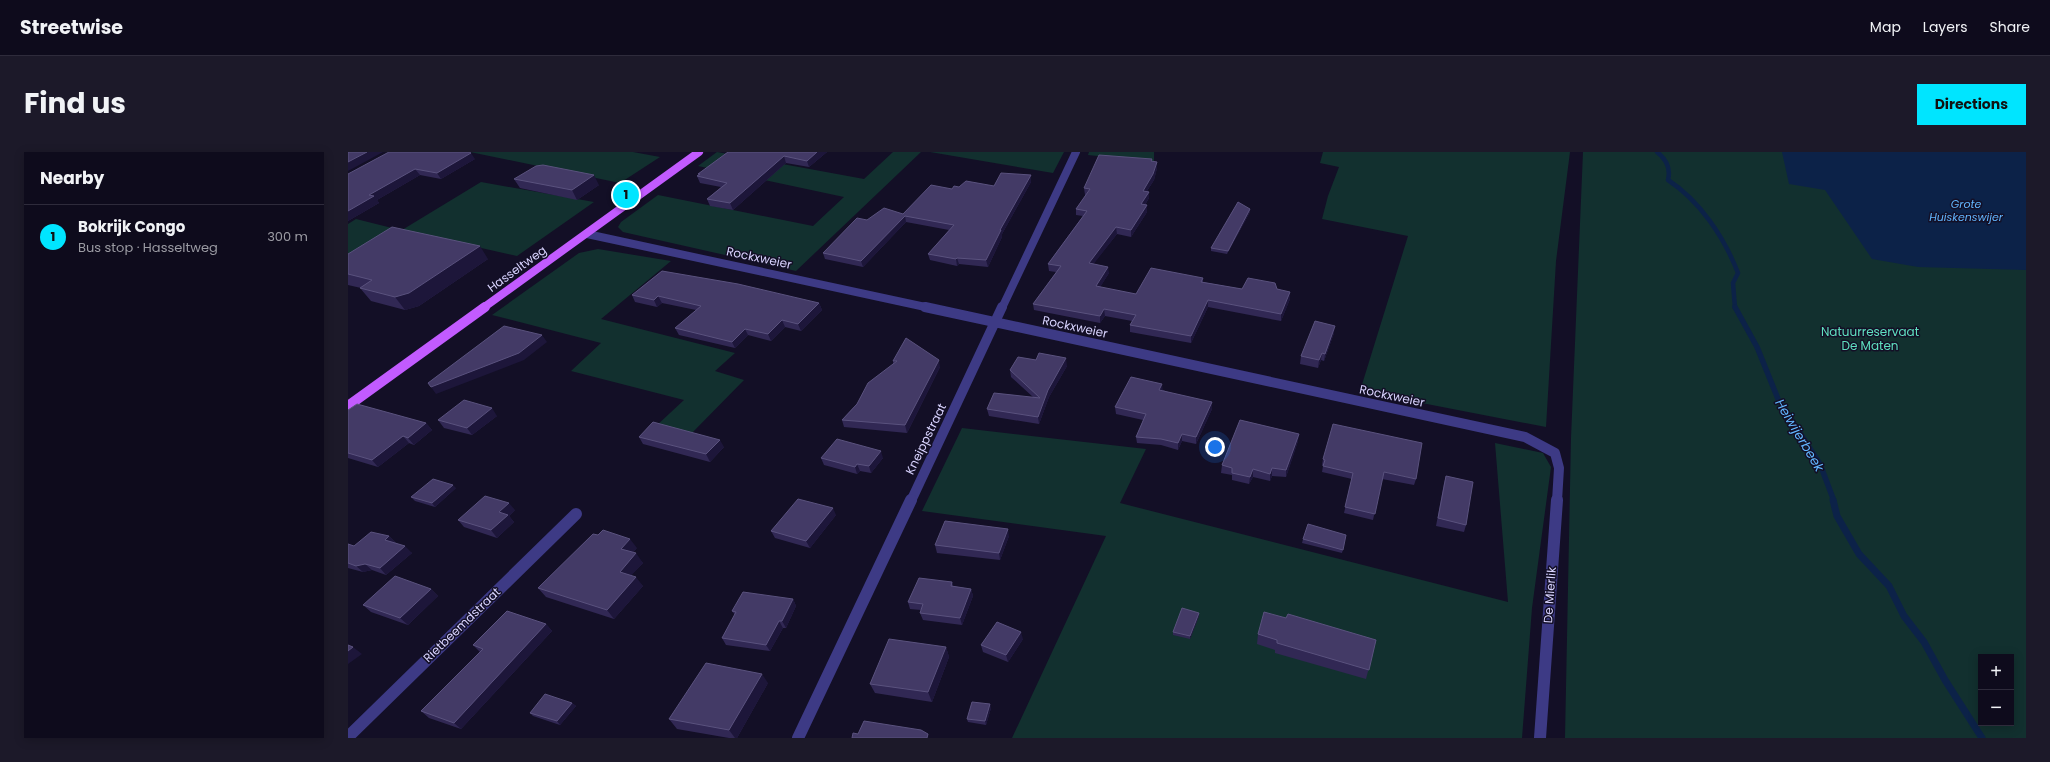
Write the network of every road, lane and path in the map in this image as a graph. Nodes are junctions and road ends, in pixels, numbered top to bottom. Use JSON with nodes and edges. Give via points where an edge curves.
{"nodes":[{"id":1,"x":699,"y":152,"type":"edge"},
{"id":2,"x":1076,"y":152,"type":"edge"},
{"id":3,"x":586,"y":234,"type":"junction"},
{"id":4,"x":996,"y":323,"type":"junction"},
{"id":5,"x":348,"y":406,"type":"edge"},
{"id":6,"x":1555,"y":453,"type":"joint"},
{"id":7,"x":576,"y":514,"type":"dead end"},
{"id":8,"x":348,"y":736,"type":"edge"},
{"id":9,"x":798,"y":738,"type":"edge"},
{"id":10,"x":1540,"y":738,"type":"edge"}],
"edges":[{"from":1,"to":3,"type":"main road","name":"Hasseltweg"},
{"from":2,"to":4,"type":"street","name":"Kneippstraat"},
{"from":3,"to":4,"type":"street","name":"Rockxweier"},
{"from":3,"to":5,"type":"main road","name":"Hasseltweg"},
{"from":4,"to":6,"type":"street","name":"Rockxweier","via":[[1525,437]]},
{"from":4,"to":9,"type":"street","name":"Kneippstraat"},
{"from":6,"to":10,"type":"street","name":"De Mierlik","via":[[1559,468]]},
{"from":7,"to":8,"type":"street","name":"Rietbeemdstraat"}]}
